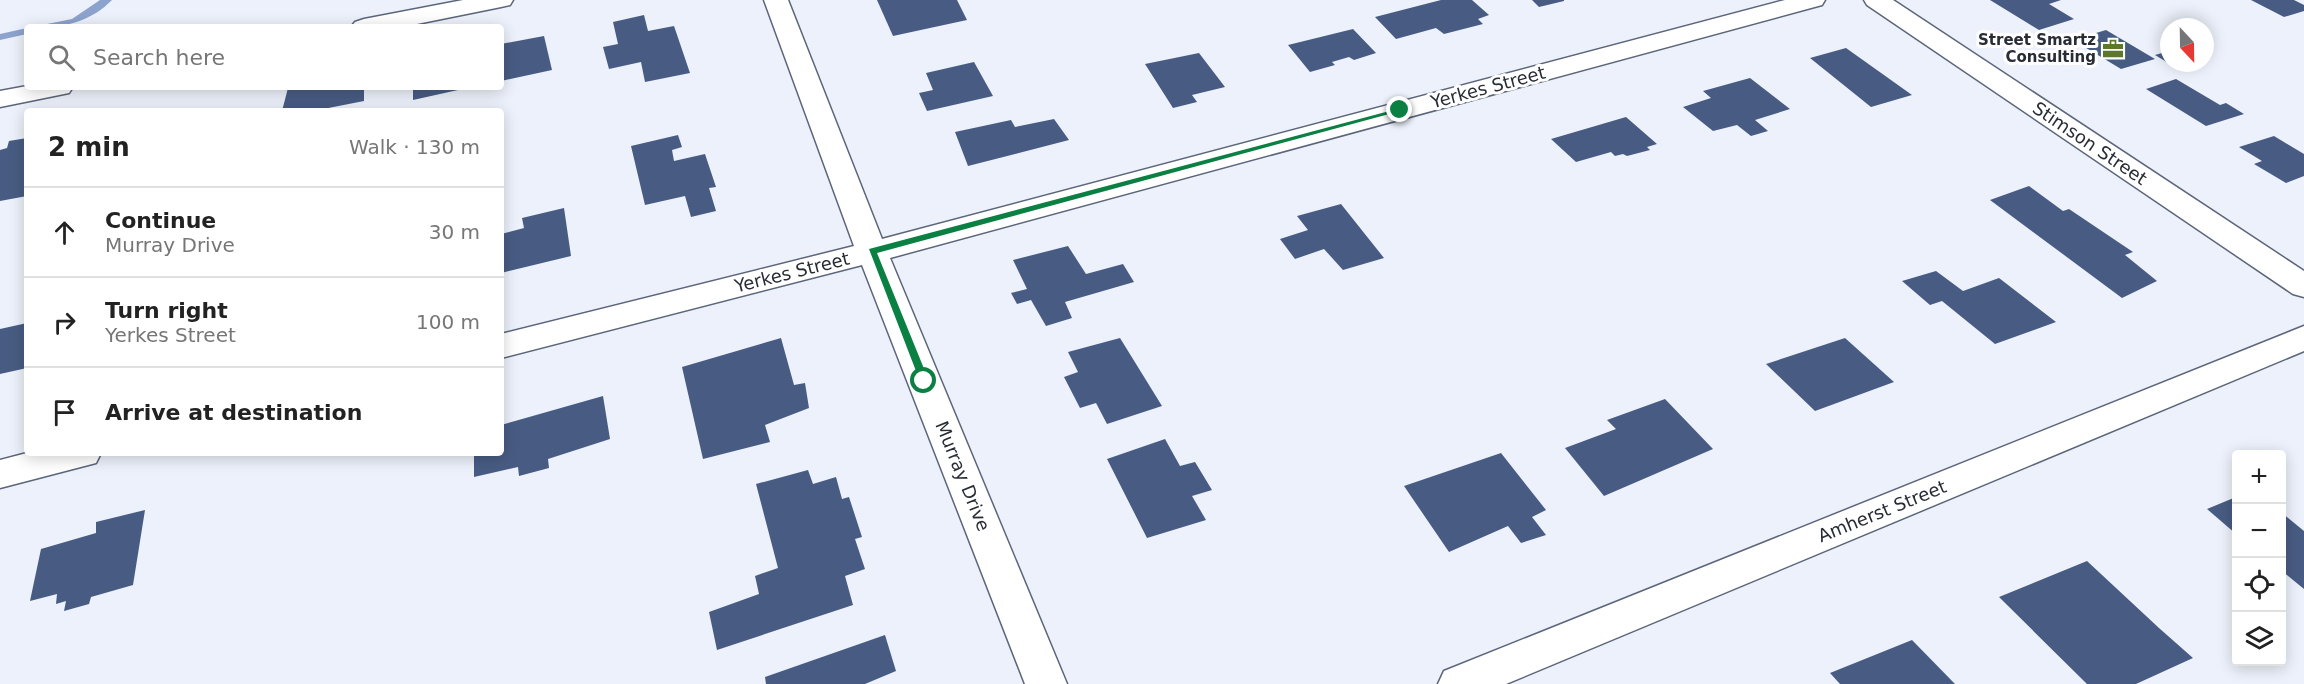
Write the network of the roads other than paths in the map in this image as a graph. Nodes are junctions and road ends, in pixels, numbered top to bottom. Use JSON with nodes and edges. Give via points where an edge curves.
{"nodes":[{"id":1,"x":501,"y":0,"type":"edge"},
{"id":2,"x":776,"y":0,"type":"edge"},
{"id":3,"x":1813,"y":0,"type":"edge"},
{"id":4,"x":1876,"y":0,"type":"edge"},
{"id":5,"x":379,"y":24,"type":"edge"},
{"id":6,"x":45,"y":90,"type":"edge"},
{"id":7,"x":0,"y":99,"type":"edge"},
{"id":8,"x":872,"y":252,"type":"junction"},
{"id":9,"x":2304,"y":286,"type":"edge"},
{"id":10,"x":2304,"y":338,"type":"edge"},
{"id":11,"x":504,"y":345,"type":"edge"},
{"id":12,"x":71,"y":456,"type":"edge"},
{"id":13,"x":0,"y":474,"type":"edge"},
{"id":14,"x":1046,"y":684,"type":"edge"},
{"id":15,"x":1459,"y":684,"type":"edge"}],
"edges":[{"from":1,"to":5,"type":"street"},
{"from":2,"to":8,"type":"street","name":"Murray Drive"},
{"from":3,"to":8,"type":"street","name":"Yerkes Street"},
{"from":4,"to":9,"type":"street","name":"Stimson Street"},
{"from":6,"to":7,"type":"street"},
{"from":8,"to":11,"type":"street","name":"Yerkes Street"},
{"from":8,"to":14,"type":"street","name":"Murray Drive"},
{"from":10,"to":15,"type":"street","name":"Amherst Street"},
{"from":12,"to":13,"type":"street"}]}
